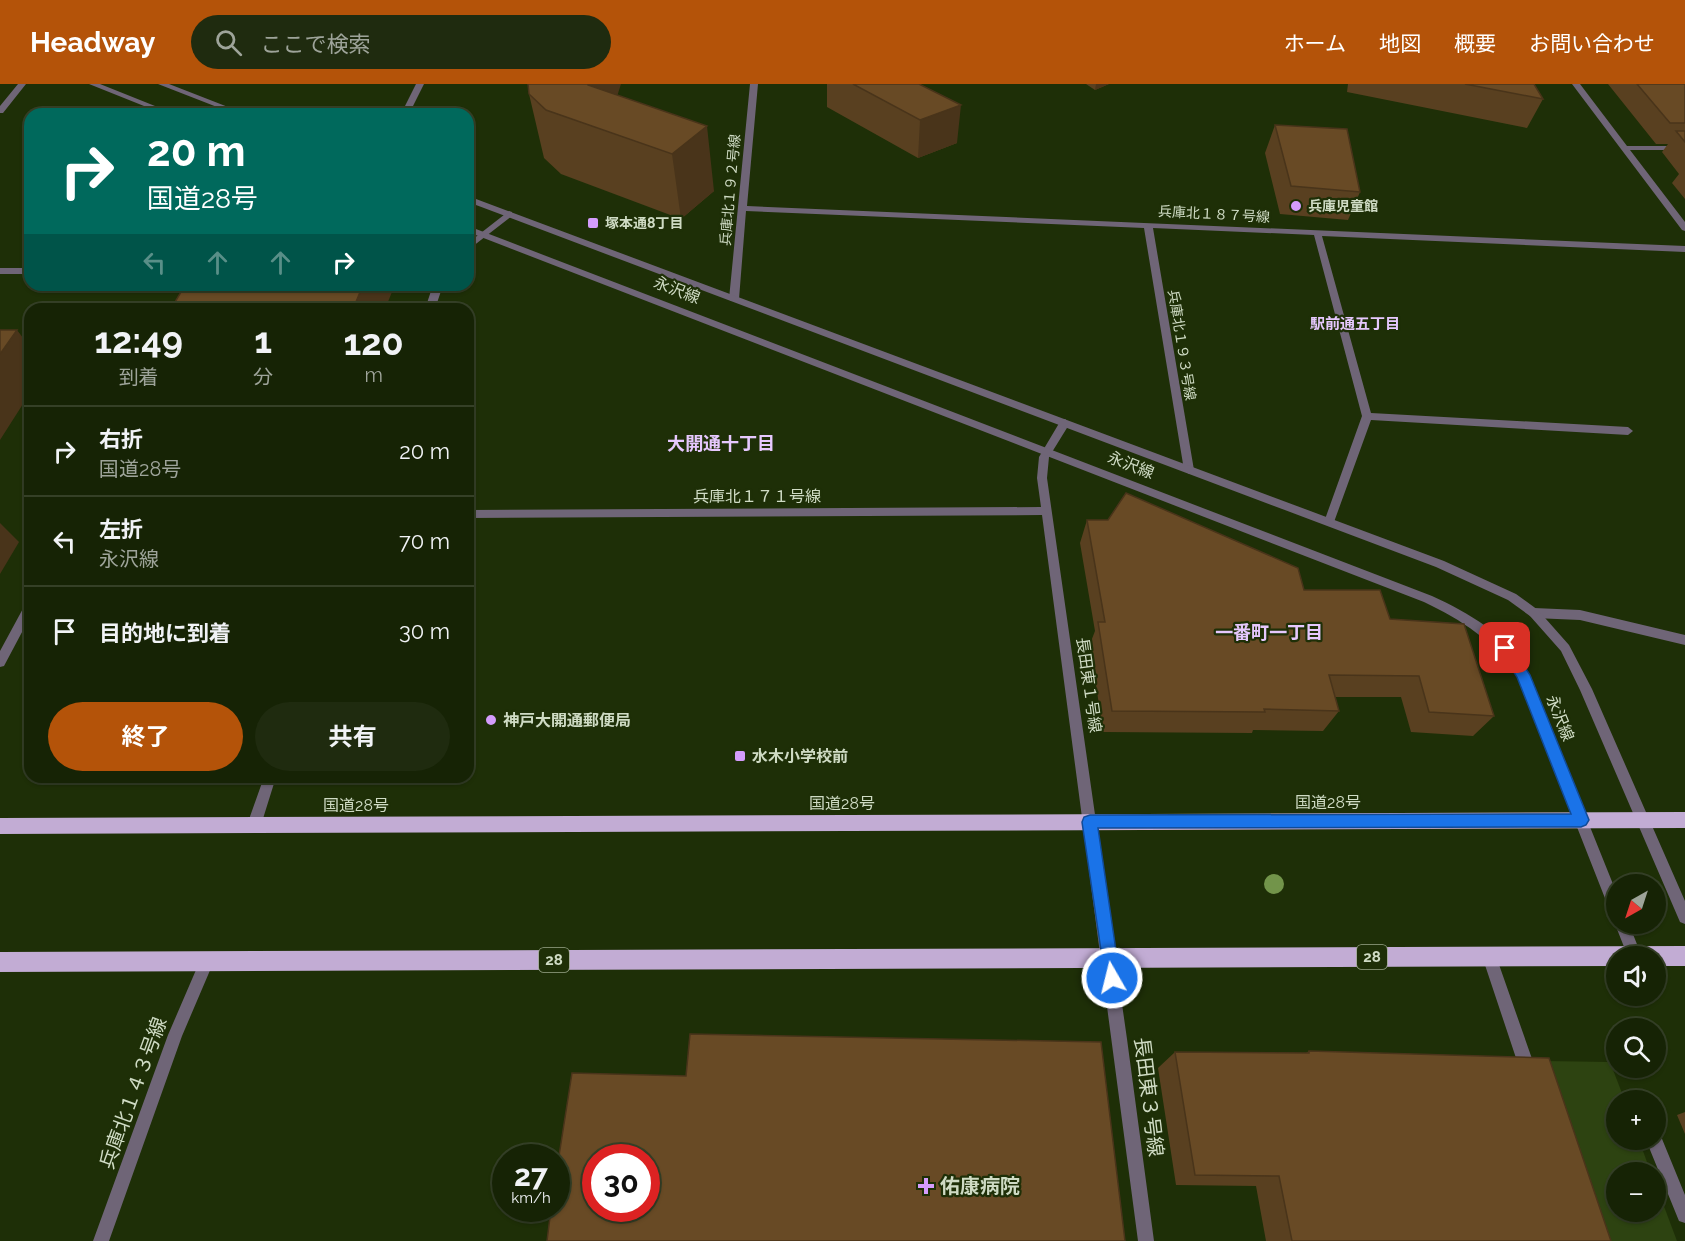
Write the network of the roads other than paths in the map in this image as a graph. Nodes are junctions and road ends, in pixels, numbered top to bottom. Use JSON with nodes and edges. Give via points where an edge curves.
{"nodes":[{"id":1,"x":22,"y":84,"type":"edge"},
{"id":2,"x":93,"y":84,"type":"edge"},
{"id":3,"x":162,"y":84,"type":"edge"},
{"id":4,"x":420,"y":84,"type":"edge"},
{"id":5,"x":754,"y":84,"type":"edge"},
{"id":6,"x":1576,"y":84,"type":"edge"},
{"id":7,"x":155,"y":108,"type":"edge"},
{"id":8,"x":226,"y":108,"type":"edge"},
{"id":9,"x":408,"y":108,"type":"edge"},
{"id":10,"x":0,"y":111,"type":"edge"},
{"id":11,"x":1626,"y":148,"type":"junction"},
{"id":12,"x":1685,"y":148,"type":"edge"},
{"id":13,"x":474,"y":201,"type":"edge"},
{"id":14,"x":742,"y":208,"type":"junction"},
{"id":15,"x":509,"y":214,"type":"junction"},
{"id":16,"x":1148,"y":225,"type":"junction"},
{"id":17,"x":1685,"y":228,"type":"edge"},
{"id":18,"x":474,"y":231,"type":"edge"},
{"id":19,"x":1317,"y":232,"type":"junction"},
{"id":20,"x":483,"y":235,"type":"junction"},
{"id":21,"x":474,"y":242,"type":"edge"},
{"id":22,"x":1685,"y":249,"type":"edge"},
{"id":23,"x":0,"y":271,"type":"edge"},
{"id":24,"x":24,"y":271,"type":"edge"},
{"id":25,"x":734,"y":299,"type":"junction"},
{"id":26,"x":1367,"y":416,"type":"junction"},
{"id":27,"x":1065,"y":423,"type":"junction"},
{"id":28,"x":1628,"y":431,"type":"dead end"},
{"id":29,"x":1046,"y":452,"type":"junction"},
{"id":30,"x":1189,"y":470,"type":"junction"},
{"id":31,"x":1046,"y":511,"type":"junction"},
{"id":32,"x":474,"y":514,"type":"edge"},
{"id":33,"x":1329,"y":522,"type":"junction"},
{"id":34,"x":1534,"y":613,"type":"junction"},
{"id":35,"x":24,"y":617,"type":"edge"},
{"id":36,"x":1685,"y":640,"type":"edge"},
{"id":37,"x":0,"y":662,"type":"edge"},
{"id":38,"x":268,"y":783,"type":"edge"},
{"id":39,"x":1581,"y":820,"type":"junction"},
{"id":40,"x":1643,"y":820,"type":"junction"},
{"id":41,"x":1685,"y":820,"type":"edge"},
{"id":42,"x":1090,"y":822,"type":"junction"},
{"id":43,"x":254,"y":825,"type":"junction"},
{"id":44,"x":0,"y":826,"type":"edge"},
{"id":45,"x":1606,"y":883,"type":"edge"},
{"id":46,"x":1685,"y":916,"type":"edge"},
{"id":47,"x":1489,"y":956,"type":"junction"},
{"id":48,"x":1606,"y":956,"type":"edge"},
{"id":49,"x":1666,"y":956,"type":"edge"},
{"id":50,"x":1685,"y":956,"type":"edge"},
{"id":51,"x":1109,"y":957,"type":"junction"},
{"id":52,"x":207,"y":961,"type":"junction"},
{"id":53,"x":0,"y":962,"type":"edge"},
{"id":54,"x":1535,"y":1091,"type":"edge"},
{"id":55,"x":1658,"y":1150,"type":"edge"},
{"id":56,"x":1685,"y":1215,"type":"edge"},
{"id":57,"x":101,"y":1241,"type":"edge"},
{"id":58,"x":1146,"y":1241,"type":"edge"}],
"edges":[{"from":1,"to":10,"type":"street"},
{"from":2,"to":7,"type":"street"},
{"from":3,"to":8,"type":"street"},
{"from":4,"to":9,"type":"street"},
{"from":5,"to":14,"type":"street","name":"兵庫北１９２号線"},
{"from":6,"to":11,"type":"street"},
{"from":11,"to":12,"type":"street"},
{"from":11,"to":17,"type":"street"},
{"from":13,"to":15,"type":"street","name":"永沢線"},
{"from":14,"to":16,"type":"street","name":"兵庫北１８７号線"},
{"from":14,"to":25,"type":"street","name":"兵庫北１９２号線"},
{"from":15,"to":20,"type":"street"},
{"from":15,"to":25,"type":"street","name":"永沢線"},
{"from":16,"to":19,"type":"street","name":"兵庫北１８７号線"},
{"from":16,"to":30,"type":"street","name":"兵庫北１９３号線"},
{"from":18,"to":20,"type":"street","name":"永沢線"},
{"from":19,"to":22,"type":"street","name":"兵庫北１８７号線"},
{"from":19,"to":26,"type":"street"},
{"from":20,"to":21,"type":"street"},
{"from":20,"to":29,"type":"street","name":"永沢線"},
{"from":23,"to":24,"type":"street"},
{"from":25,"to":27,"type":"street","name":"永沢線"},
{"from":26,"to":28,"type":"street"},
{"from":26,"to":33,"type":"street"},
{"from":27,"to":29,"type":"street","name":"長田東１号線"},
{"from":27,"to":30,"type":"street","name":"永沢線"},
{"from":29,"to":31,"type":"street","name":"長田東１号線","via":[[1041,473]]},
{"from":29,"to":39,"type":"street","name":"永沢線","via":[[1428,599],[1476,624],[1505,648],[1523,675]]},
{"from":30,"to":33,"type":"street","name":"永沢線"},
{"from":31,"to":32,"type":"street","name":"兵庫北１７１号線"},
{"from":31,"to":42,"type":"street","name":"長田東１号線"},
{"from":33,"to":34,"type":"street","name":"永沢線","via":[[1489,584]]},
{"from":34,"to":36,"type":"street","via":[[1580,615]]},
{"from":34,"to":40,"type":"street","name":"永沢線","via":[[1565,648],[1576,668]]},
{"from":35,"to":37,"type":"street"},
{"from":38,"to":43,"type":"street"},
{"from":39,"to":40,"type":"highway","name":"国道28号"},
{"from":39,"to":42,"type":"highway","name":"国道28号"},
{"from":39,"to":45,"type":"street","name":"永沢線"},
{"from":40,"to":41,"type":"highway","name":"国道28号"},
{"from":40,"to":46,"type":"street","name":"永沢線"},
{"from":42,"to":43,"type":"highway","name":"国道28号"},
{"from":42,"to":51,"type":"street","name":"長田東１号線"},
{"from":43,"to":44,"type":"highway","name":"国道28号"},
{"from":47,"to":48,"type":"highway","number":"28"},
{"from":47,"to":51,"type":"highway","number":"28"},
{"from":47,"to":54,"type":"street"},
{"from":49,"to":50,"type":"highway","number":"28"},
{"from":51,"to":52,"type":"highway","number":"28"},
{"from":51,"to":58,"type":"street","name":"長田東３号線"},
{"from":52,"to":53,"type":"highway","number":"28"},
{"from":52,"to":57,"type":"street","name":"兵庫北１４３号線","via":[[175,1035]]},
{"from":55,"to":56,"type":"street"}]}
